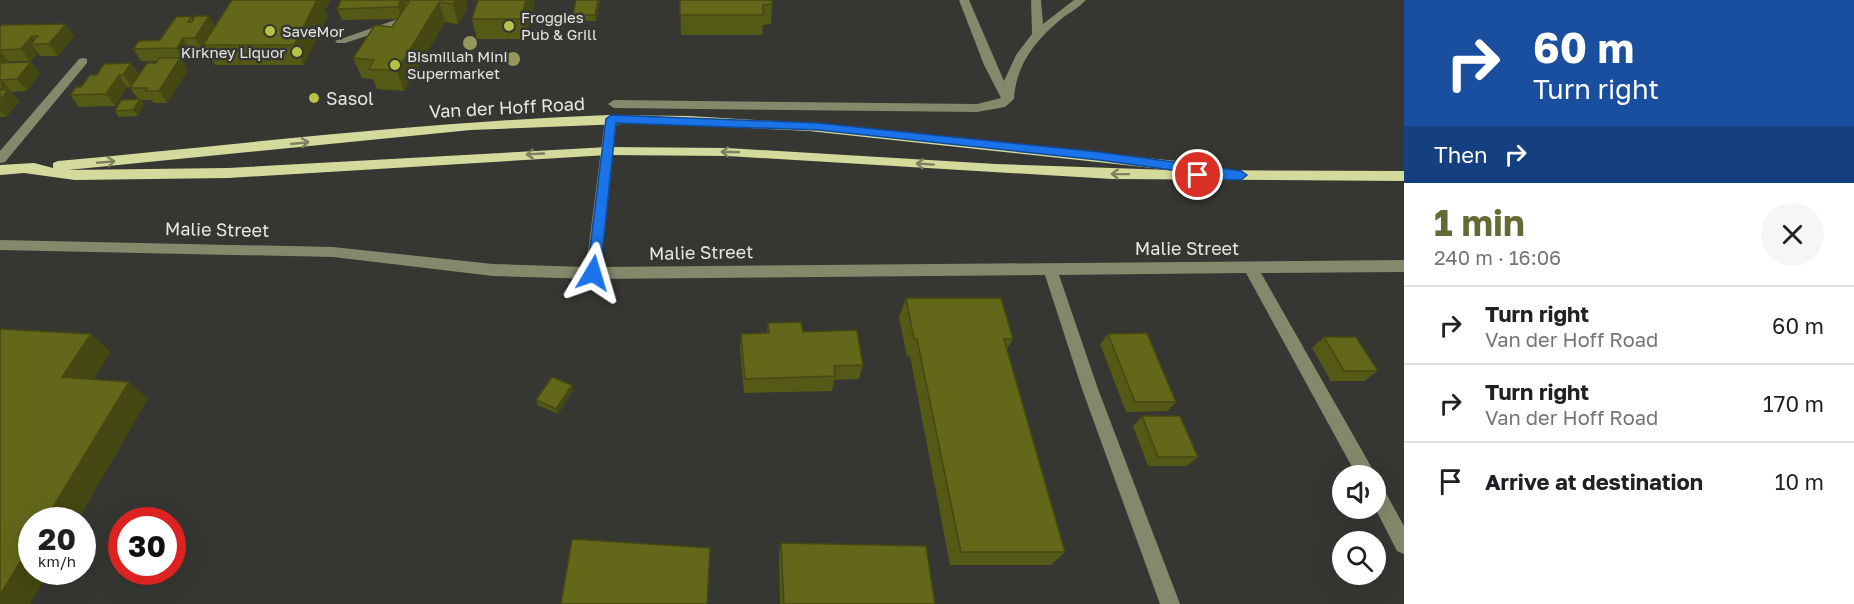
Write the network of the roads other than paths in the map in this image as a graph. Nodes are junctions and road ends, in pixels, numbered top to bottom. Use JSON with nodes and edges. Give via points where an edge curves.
{"nodes":[{"id":1,"x":417,"y":0,"type":"edge"},
{"id":2,"x":964,"y":0,"type":"edge"},
{"id":3,"x":1036,"y":0,"type":"edge"},
{"id":4,"x":1081,"y":0,"type":"edge"},
{"id":5,"x":1038,"y":35,"type":"junction"},
{"id":6,"x":341,"y":41,"type":"dead end"},
{"id":7,"x":83,"y":61,"type":"dead end"},
{"id":8,"x":1008,"y":99,"type":"junction"},
{"id":9,"x":614,"y":104,"type":"dead end"},
{"id":10,"x":611,"y":119,"type":"junction"},
{"id":11,"x":608,"y":150,"type":"junction"},
{"id":12,"x":0,"y":159,"type":"edge"},
{"id":13,"x":26,"y":169,"type":"junction"},
{"id":14,"x":0,"y":170,"type":"edge"},
{"id":15,"x":1241,"y":175,"type":"junction"},
{"id":16,"x":1404,"y":176,"type":"edge"},
{"id":17,"x":0,"y":245,"type":"edge"},
{"id":18,"x":1404,"y":266,"type":"edge"},
{"id":19,"x":1250,"y":267,"type":"junction"},
{"id":20,"x":1050,"y":268,"type":"junction"},
{"id":21,"x":593,"y":273,"type":"junction"},
{"id":22,"x":1361,"y":465,"type":"edge"},
{"id":23,"x":1386,"y":511,"type":"edge"},
{"id":24,"x":1404,"y":545,"type":"edge"},
{"id":25,"x":1170,"y":604,"type":"edge"}],
"edges":[{"from":1,"to":6,"type":"street","via":[[402,21]]},
{"from":2,"to":8,"type":"street"},
{"from":3,"to":5,"type":"street"},
{"from":4,"to":5,"type":"street"},
{"from":5,"to":8,"type":"street","via":[[1016,61],[1007,88]]},
{"from":7,"to":12,"type":"street"},
{"from":8,"to":9,"type":"street","via":[[977,108]]},
{"from":10,"to":11,"type":"street"},
{"from":13,"to":10,"type":"main road","name":"Van der Hoff Road","one_way":true,"via":[[415,130]]},
{"from":10,"to":15,"type":"main road","name":"Van der Hoff Road","via":[[818,127]]},
{"from":11,"to":13,"type":"main road","name":"Van der Hoff Road","one_way":true,"via":[[228,173],[75,175]]},
{"from":15,"to":11,"type":"main road","name":"Van der Hoff Road","one_way":true,"via":[[996,169],[727,152]]},
{"from":11,"to":21,"type":"street"},
{"from":13,"to":14,"type":"main road","name":"Van der Hoff Road"},
{"from":15,"to":16,"type":"main road","name":"Van der Hoff Road"},
{"from":17,"to":21,"type":"street","name":"Malie Street","via":[[333,252],[493,270]]},
{"from":18,"to":19,"type":"street","name":"Malie Street"},
{"from":19,"to":20,"type":"street","name":"Malie Street"},
{"from":19,"to":22,"type":"street"},
{"from":20,"to":21,"type":"street","name":"Malie Street"},
{"from":20,"to":25,"type":"street","via":[[1090,389]]},
{"from":23,"to":24,"type":"street"}]}
